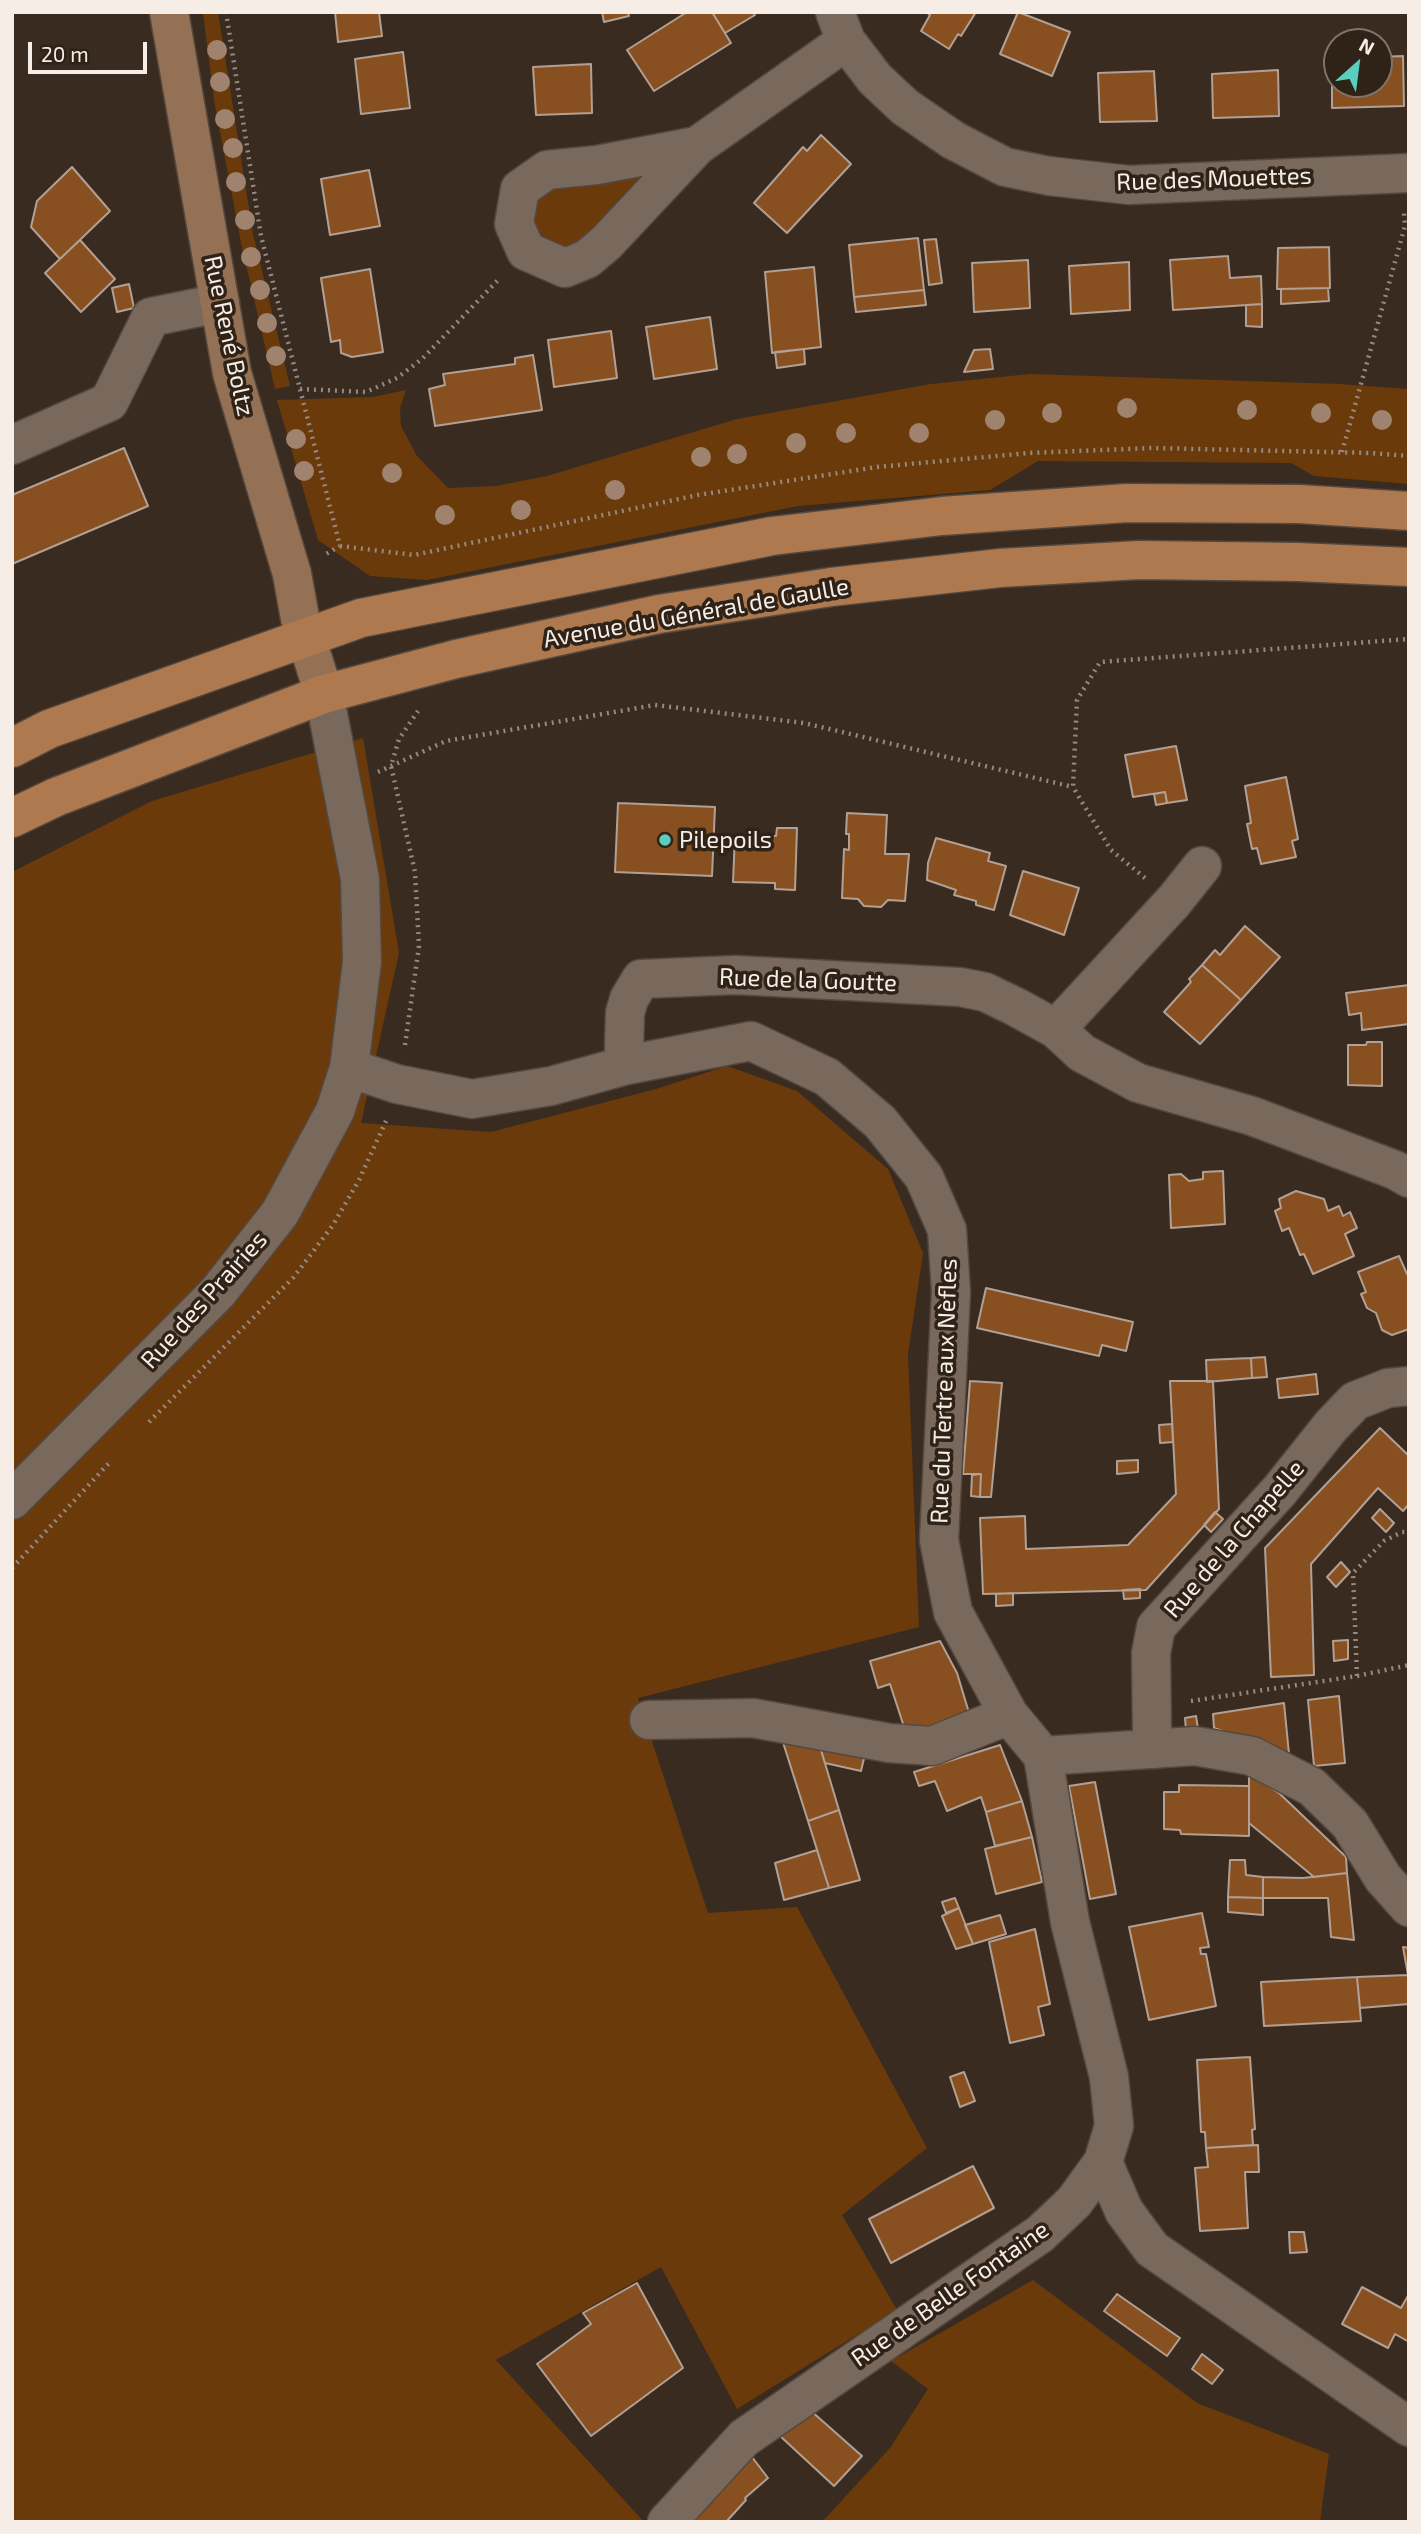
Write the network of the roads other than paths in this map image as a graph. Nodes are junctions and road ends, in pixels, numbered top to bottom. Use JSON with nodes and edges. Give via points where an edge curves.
{"nodes":[{"id":1,"x":169,"y":12,"type":"edge"},
{"id":2,"x":841,"y":27,"type":"edge"},
{"id":3,"x":697,"y":146,"type":"junction"},
{"id":4,"x":1405,"y":172,"type":"edge"},
{"id":5,"x":220,"y":303,"type":"junction"},
{"id":6,"x":12,"y":445,"type":"edge"},
{"id":7,"x":1409,"y":511,"type":"edge"},
{"id":8,"x":1409,"y":567,"type":"edge"},
{"id":9,"x":308,"y":638,"type":"junction"},
{"id":10,"x":324,"y":694,"type":"junction"},
{"id":11,"x":12,"y":748,"type":"edge"},
{"id":12,"x":12,"y":818,"type":"edge"},
{"id":13,"x":1202,"y":866,"type":"dead end"},
{"id":14,"x":1056,"y":1029,"type":"junction"},
{"id":15,"x":627,"y":1065,"type":"junction"},
{"id":16,"x":349,"y":1068,"type":"junction"},
{"id":17,"x":1409,"y":1178,"type":"edge"},
{"id":18,"x":1409,"y":1385,"type":"edge"},
{"id":19,"x":12,"y":1500,"type":"edge"},
{"id":20,"x":1009,"y":1715,"type":"junction"},
{"id":21,"x":649,"y":1720,"type":"dead end"},
{"id":22,"x":1156,"y":1749,"type":"junction"},
{"id":23,"x":1043,"y":1756,"type":"junction"},
{"id":24,"x":1409,"y":1907,"type":"edge"},
{"id":25,"x":1103,"y":2162,"type":"junction"},
{"id":26,"x":1409,"y":2427,"type":"edge"},
{"id":27,"x":667,"y":2522,"type":"edge"}],
"edges":[{"from":1,"to":5,"type":"main road","name":"Rue René Boltz"},
{"from":2,"to":3,"type":"street"},
{"from":2,"to":4,"type":"street","name":"Rue des Mouettes","via":[[875,79],[905,107],[953,140],[1005,167],[1129,185]]},
{"from":3,"to":3,"type":"street","via":[[587,259],[565,268],[526,251],[514,224],[520,189],[547,170]]},
{"from":5,"to":6,"type":"street","via":[[151,317],[109,402]]},
{"from":5,"to":9,"type":"main road","name":"Rue René Boltz","via":[[232,373]]},
{"from":7,"to":9,"type":"main road","via":[[1299,504],[1127,503],[942,516],[772,536],[361,618]]},
{"from":8,"to":10,"type":"main road","name":"Avenue du Général de Gaulle","via":[[1139,561],[1000,568],[831,586],[659,614]]},
{"from":9,"to":10,"type":"main road","name":"Rue René Boltz"},
{"from":9,"to":11,"type":"main road","via":[[49,729]]},
{"from":10,"to":12,"type":"main road","name":"Avenue du Général de Gaulle"},
{"from":10,"to":16,"type":"street","name":"Rue des Prairies","via":[[360,879],[362,962]]},
{"from":13,"to":14,"type":"street"},
{"from":14,"to":15,"type":"street","name":"Rue de la Goutte","via":[[985,992],[960,986],[736,975],[641,979],[625,1013]]},
{"from":14,"to":17,"type":"street","name":"Rue de la Goutte","via":[[1082,1053],[1138,1083],[1252,1116]]},
{"from":15,"to":16,"type":"street","name":"Rue du Tertre aux Nèfles","via":[[551,1086],[472,1099],[397,1084]]},
{"from":15,"to":20,"type":"street","name":"Rue du Tertre aux Nèfles","via":[[751,1041],[827,1077],[880,1122],[924,1177],[947,1230],[951,1292],[939,1540],[953,1612]]},
{"from":16,"to":19,"type":"street","name":"Rue des Prairies","via":[[335,1111],[280,1213],[218,1292]]},
{"from":18,"to":22,"type":"street","name":"Rue de la Chapelle","via":[[1355,1401],[1156,1627],[1151,1653]]},
{"from":20,"to":21,"type":"street","via":[[932,1746],[889,1743],[753,1718]]},
{"from":20,"to":23,"type":"street","name":"Rue du Tertre aux Nèfles"},
{"from":22,"to":23,"type":"street"},
{"from":22,"to":24,"type":"street","via":[[1195,1746],[1252,1756],[1312,1787],[1350,1825],[1383,1878]]},
{"from":23,"to":25,"type":"street","name":"Rue de Belle Fontaine","via":[[1070,1922],[1109,2077],[1114,2126]]},
{"from":25,"to":26,"type":"street","via":[[1124,2211],[1152,2249]]},
{"from":25,"to":27,"type":"street","name":"Rue de Belle Fontaine","via":[[1074,2202],[1040,2234],[744,2438]]}]}
